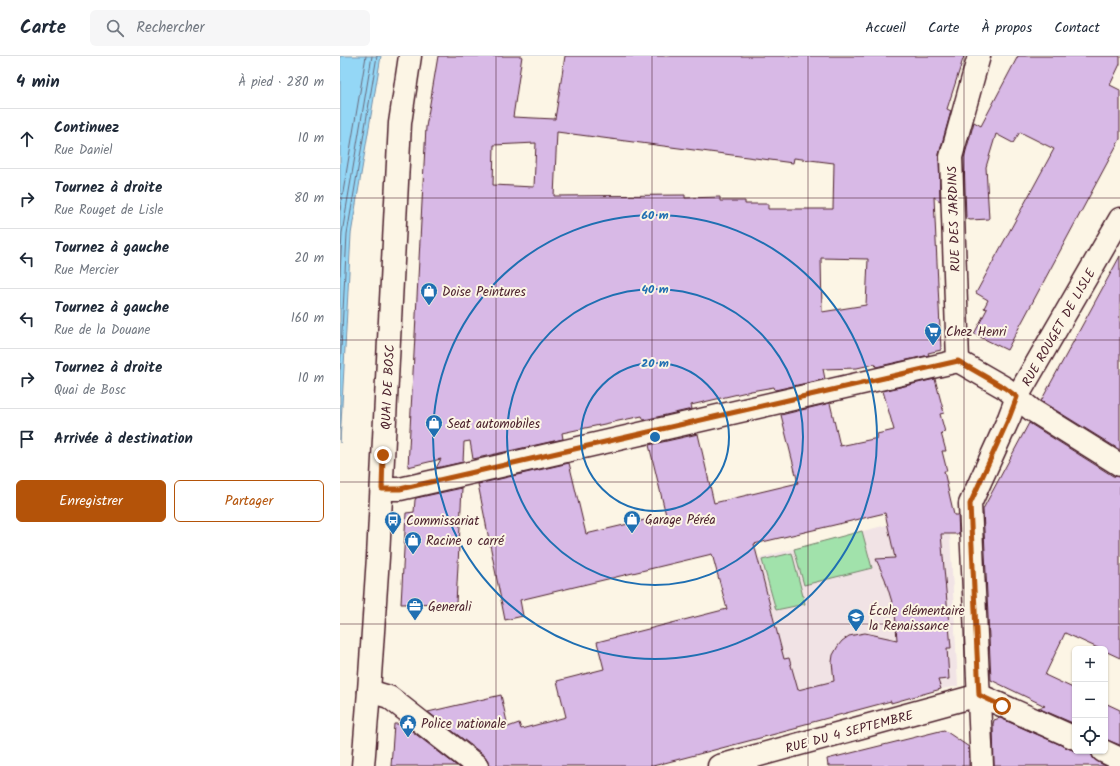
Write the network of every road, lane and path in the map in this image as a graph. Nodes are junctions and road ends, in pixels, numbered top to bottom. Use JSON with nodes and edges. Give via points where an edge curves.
{"nodes":[{"id":1,"x":410,"y":56,"type":"edge"},
{"id":2,"x":979,"y":56,"type":"edge"},
{"id":3,"x":1120,"y":219,"type":"edge"},
{"id":4,"x":958,"y":361,"type":"junction"},
{"id":5,"x":1017,"y":397,"type":"junction"},
{"id":6,"x":1120,"y":465,"type":"edge"},
{"id":7,"x":382,"y":489,"type":"junction"},
{"id":8,"x":369,"y":691,"type":"junction"},
{"id":9,"x":979,"y":695,"type":"junction"},
{"id":10,"x":1072,"y":737,"type":"edge"},
{"id":11,"x":1108,"y":753,"type":"edge"},
{"id":12,"x":1120,"y":759,"type":"edge"},
{"id":13,"x":363,"y":766,"type":"edge"},
{"id":14,"x":476,"y":766,"type":"edge"},
{"id":15,"x":719,"y":766,"type":"edge"},
{"id":16,"x":982,"y":766,"type":"edge"}],
"edges":[{"from":1,"to":7,"type":"street","name":"QUAI DE BOSC","via":[[400,123]]},
{"from":2,"to":4,"type":"street","name":"RUE DES JARDINS","via":[[951,158]]},
{"from":3,"to":5,"type":"street","name":"RUE ROUGET DE LISLE"},
{"from":4,"to":5,"type":"street"},
{"from":4,"to":7,"type":"street","via":[[400,489]]},
{"from":5,"to":6,"type":"street","via":[[1032,410]]},
{"from":5,"to":9,"type":"street","name":"RUE ROUGET DE LISLE","via":[[970,504]]},
{"from":7,"to":8,"type":"street","name":"QUAI DE BOSC"},
{"from":8,"to":13,"type":"street","name":"QUAI DE BOSC"},
{"from":8,"to":14,"type":"street","via":[[389,697]]},
{"from":9,"to":10,"type":"street"},
{"from":9,"to":15,"type":"street","name":"RUE DU 4 SEPTEMBRE"},
{"from":9,"to":16,"type":"street","name":"RUE ROUGET DE LISLE"},
{"from":11,"to":12,"type":"street"}]}
